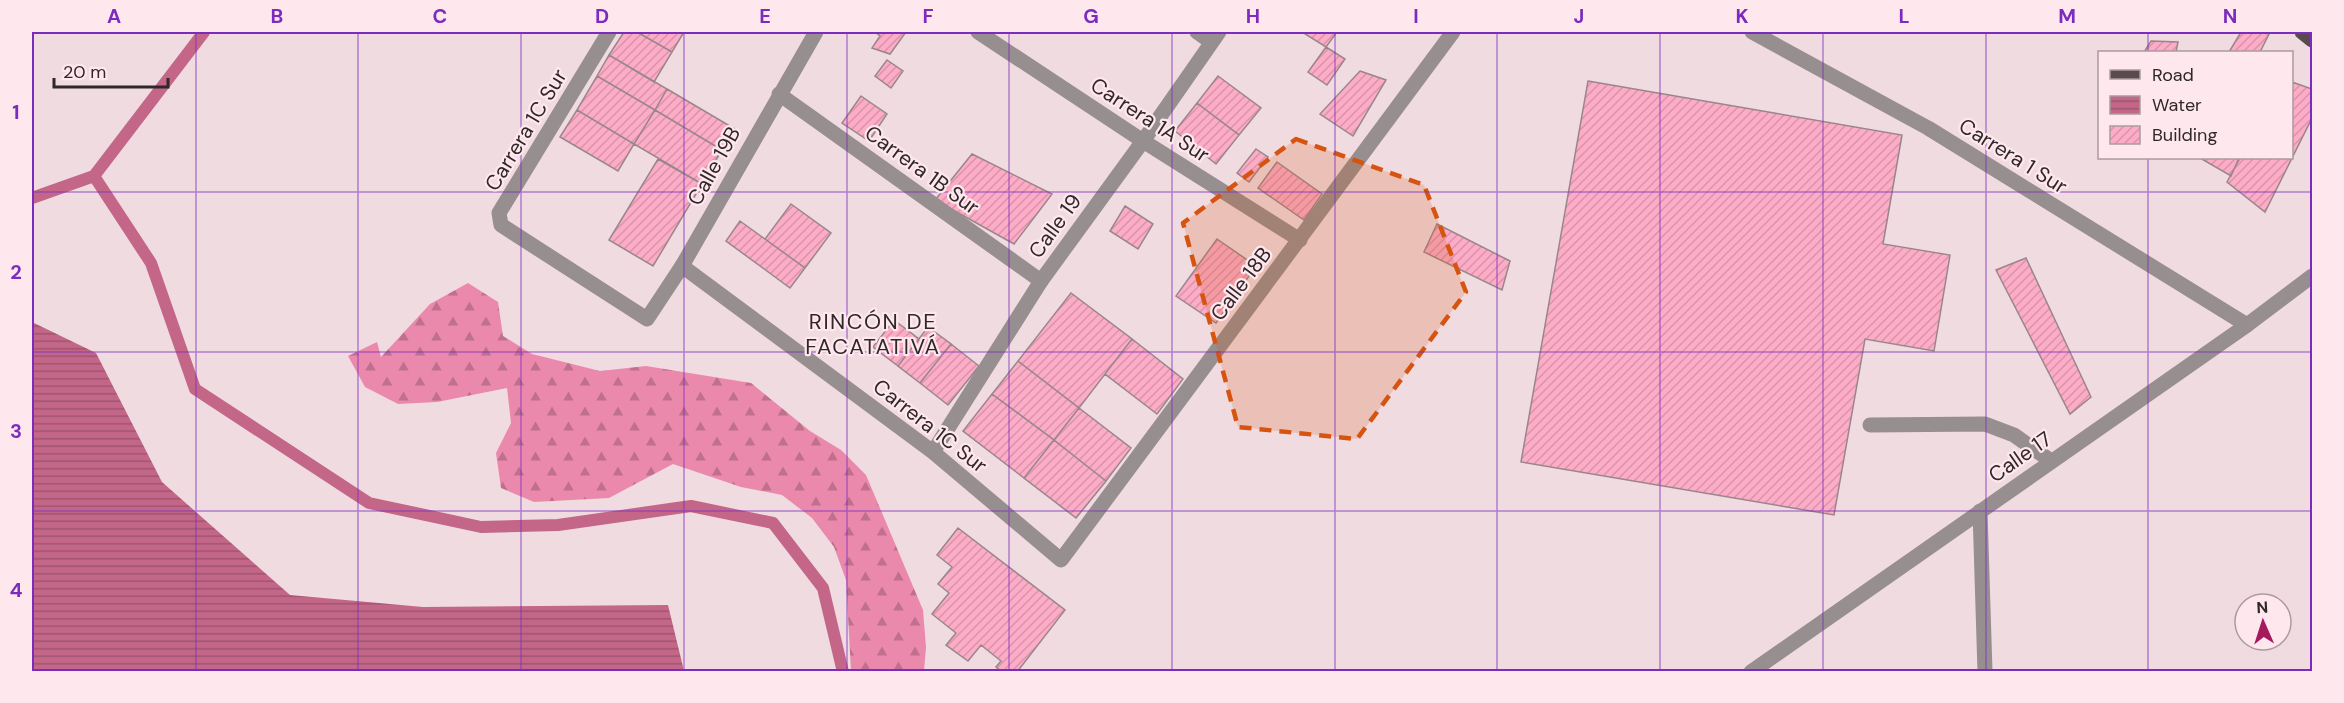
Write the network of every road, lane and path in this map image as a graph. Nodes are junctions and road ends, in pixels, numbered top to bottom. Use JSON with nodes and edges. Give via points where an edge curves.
{"nodes":[{"id":1,"x":609,"y":32,"type":"edge"},
{"id":2,"x":816,"y":32,"type":"edge"},
{"id":3,"x":978,"y":32,"type":"edge"},
{"id":4,"x":1197,"y":32,"type":"edge"},
{"id":5,"x":1453,"y":32,"type":"edge"},
{"id":6,"x":1752,"y":32,"type":"edge"},
{"id":7,"x":2302,"y":32,"type":"edge"},
{"id":8,"x":1215,"y":37,"type":"edge"},
{"id":9,"x":2313,"y":40,"type":"edge"},
{"id":10,"x":779,"y":94,"type":"junction"},
{"id":11,"x":1143,"y":141,"type":"junction"},
{"id":12,"x":1300,"y":240,"type":"junction"},
{"id":13,"x":682,"y":266,"type":"junction"},
{"id":14,"x":2313,"y":276,"type":"edge"},
{"id":15,"x":1041,"y":281,"type":"junction"},
{"id":16,"x":647,"y":319,"type":"joint"},
{"id":17,"x":2247,"y":325,"type":"junction"},
{"id":18,"x":1870,"y":425,"type":"dead end"},
{"id":19,"x":933,"y":452,"type":"junction"},
{"id":20,"x":2051,"y":461,"type":"junction"},
{"id":21,"x":1980,"y":511,"type":"junction"},
{"id":22,"x":1062,"y":560,"type":"joint"},
{"id":23,"x":1751,"y":672,"type":"edge"},
{"id":24,"x":1985,"y":672,"type":"edge"}],
"edges":[{"from":1,"to":16,"type":"street","name":"Carrera 1C Sur","via":[[500,213],[501,225]]},
{"from":2,"to":10,"type":"street","name":"Calle 19B"},
{"from":3,"to":11,"type":"street","name":"Carrera 1A Sur"},
{"from":4,"to":8,"type":"street"},
{"from":5,"to":12,"type":"street","name":"Calle 18B"},
{"from":6,"to":17,"type":"street","name":"Carrera 1 Sur","via":[[1928,128]]},
{"from":7,"to":9,"type":"main road"},
{"from":8,"to":11,"type":"street","name":"Calle 19"},
{"from":10,"to":13,"type":"street","name":"Calle 19B"},
{"from":10,"to":15,"type":"street","name":"Carrera 1B Sur"},
{"from":11,"to":12,"type":"street","name":"Carrera 1A Sur"},
{"from":11,"to":15,"type":"street","name":"Calle 19"},
{"from":12,"to":22,"type":"street","name":"Calle 18B"},
{"from":13,"to":16,"type":"street","name":"Calle 19B"},
{"from":13,"to":19,"type":"street","name":"Carrera 1C Sur"},
{"from":14,"to":17,"type":"street","name":"Calle 17"},
{"from":15,"to":19,"type":"street","name":"Calle 19"},
{"from":17,"to":20,"type":"street","name":"Calle 17"},
{"from":18,"to":20,"type":"street","via":[[1985,424],[2014,435]]},
{"from":19,"to":22,"type":"street","name":"Carrera 1C Sur"},
{"from":20,"to":21,"type":"street","name":"Calle 17"},
{"from":21,"to":23,"type":"street","name":"Calle 17"},
{"from":21,"to":24,"type":"street"}]}
